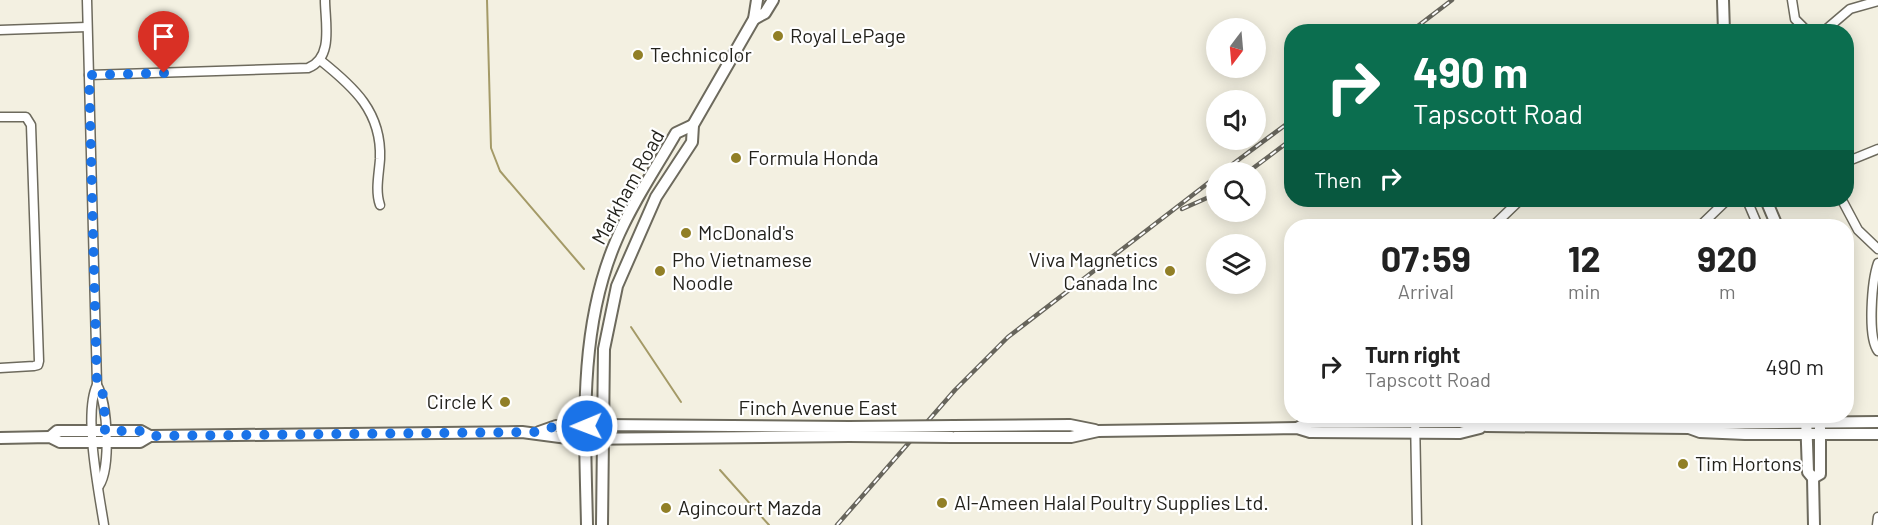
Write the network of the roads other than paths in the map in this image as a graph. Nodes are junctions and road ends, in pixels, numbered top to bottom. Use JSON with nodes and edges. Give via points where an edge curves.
{"nodes":[{"id":1,"x":87,"y":0,"type":"edge"},
{"id":2,"x":325,"y":0,"type":"edge"},
{"id":3,"x":757,"y":0,"type":"edge"},
{"id":4,"x":773,"y":0,"type":"edge"},
{"id":5,"x":1723,"y":0,"type":"edge"},
{"id":6,"x":1792,"y":0,"type":"edge"},
{"id":7,"x":1878,"y":1,"type":"edge"},
{"id":8,"x":754,"y":19,"type":"junction"},
{"id":9,"x":1724,"y":24,"type":"edge"},
{"id":10,"x":1800,"y":24,"type":"edge"},
{"id":11,"x":1832,"y":24,"type":"edge"},
{"id":12,"x":87,"y":27,"type":"junction"},
{"id":13,"x":0,"y":30,"type":"edge"},
{"id":14,"x":320,"y":60,"type":"junction"},
{"id":15,"x":89,"y":75,"type":"junction"},
{"id":16,"x":0,"y":117,"type":"edge"},
{"id":17,"x":693,"y":125,"type":"junction"},
{"id":18,"x":1878,"y":149,"type":"edge"},
{"id":19,"x":1854,"y":159,"type":"edge"},
{"id":20,"x":380,"y":205,"type":"dead end"},
{"id":21,"x":1513,"y":207,"type":"edge"},
{"id":22,"x":1719,"y":207,"type":"edge"},
{"id":23,"x":1500,"y":219,"type":"edge"},
{"id":24,"x":1707,"y":219,"type":"edge"},
{"id":25,"x":1854,"y":222,"type":"edge"},
{"id":26,"x":1878,"y":249,"type":"edge"},
{"id":27,"x":1878,"y":263,"type":"edge"},
{"id":28,"x":1878,"y":351,"type":"edge"},
{"id":29,"x":0,"y":368,"type":"edge"},
{"id":30,"x":97,"y":386,"type":"junction"},
{"id":31,"x":1854,"y":421,"type":"edge"},
{"id":32,"x":1878,"y":422,"type":"edge"},
{"id":33,"x":1415,"y":423,"type":"edge"},
{"id":34,"x":1721,"y":423,"type":"edge"},
{"id":35,"x":1806,"y":423,"type":"edge"},
{"id":36,"x":1820,"y":423,"type":"edge"},
{"id":37,"x":602,"y":425,"type":"junction"},
{"id":38,"x":587,"y":426,"type":"junction"},
{"id":39,"x":1689,"y":428,"type":"junction"},
{"id":40,"x":539,"y":432,"type":"junction"},
{"id":41,"x":849,"y":432,"type":"junction"},
{"id":42,"x":1878,"y":434,"type":"edge"},
{"id":43,"x":1806,"y":435,"type":"junction"},
{"id":44,"x":1820,"y":435,"type":"junction"},
{"id":45,"x":93,"y":437,"type":"junction"},
{"id":46,"x":105,"y":437,"type":"junction"},
{"id":47,"x":0,"y":438,"type":"edge"},
{"id":48,"x":586,"y":438,"type":"junction"},
{"id":49,"x":603,"y":438,"type":"junction"},
{"id":50,"x":1813,"y":478,"type":"junction"},
{"id":51,"x":99,"y":486,"type":"junction"},
{"id":52,"x":1878,"y":517,"type":"edge"},
{"id":53,"x":104,"y":525,"type":"edge"},
{"id":54,"x":586,"y":525,"type":"edge"},
{"id":55,"x":602,"y":525,"type":"edge"},
{"id":56,"x":1417,"y":525,"type":"edge"},
{"id":57,"x":1814,"y":525,"type":"edge"},
{"id":58,"x":1878,"y":525,"type":"edge"}],
"edges":[{"from":1,"to":12,"type":"street"},
{"from":2,"to":14,"type":"street","via":[[326,47]]},
{"from":3,"to":8,"type":"main road","name":"Markham Road"},
{"from":4,"to":8,"type":"main road","name":"Markham Road","via":[[765,13]]},
{"from":5,"to":9,"type":"main road"},
{"from":6,"to":10,"type":"street","via":[[1795,19]]},
{"from":7,"to":11,"type":"street","via":[[1850,9]]},
{"from":8,"to":17,"type":"main road","name":"Markham Road"},
{"from":12,"to":13,"type":"street"},
{"from":12,"to":15,"type":"street"},
{"from":14,"to":15,"type":"street","via":[[303,69]]},
{"from":14,"to":20,"type":"street","via":[[360,94],[372,116],[380,145]]},
{"from":15,"to":30,"type":"street"},
{"from":16,"to":29,"type":"street","via":[[26,117],[32,125],[39,361],[34,366]]},
{"from":17,"to":37,"type":"main road","name":"Markham Road","via":[[692,142],[657,197],[617,286],[604,349]]},
{"from":17,"to":38,"type":"main road","name":"Markham Road","via":[[676,133],[616,240],[601,282],[588,355]]},
{"from":18,"to":19,"type":"street"},
{"from":21,"to":23,"type":"street"},
{"from":22,"to":24,"type":"street"},
{"from":25,"to":26,"type":"street"},
{"from":27,"to":28,"type":"street","via":[[1873,288],[1874,343]]},
{"from":30,"to":45,"type":"street","via":[[92,395]]},
{"from":30,"to":46,"type":"street","via":[[104,396]]},
{"from":31,"to":32,"type":"main road","name":"Finch Avenue East"},
{"from":33,"to":39,"type":"main road","name":"Finch Avenue East","via":[[1460,433],[1487,426]]},
{"from":33,"to":41,"type":"main road","name":"Finch Avenue East","bridge":true,"via":[[1310,432],[1297,428],[1098,431],[1071,437],[953,431]]},
{"from":33,"to":56,"type":"street"},
{"from":34,"to":39,"type":"main road","name":"Finch Avenue East"},
{"from":35,"to":43,"type":"main road"},
{"from":36,"to":44,"type":"main road"},
{"from":37,"to":38,"type":"main road","name":"Finch Avenue East"},
{"from":37,"to":41,"type":"main road","name":"Finch Avenue East"},
{"from":37,"to":49,"type":"main road","name":"Markham Road"},
{"from":38,"to":40,"type":"main road","name":"Finch Avenue East","via":[[556,426]]},
{"from":38,"to":48,"type":"main road","name":"Markham Road"},
{"from":39,"to":43,"type":"main road","name":"Finch Avenue East","via":[[1700,432]]},
{"from":40,"to":46,"type":"main road","name":"Finch Avenue East","via":[[150,436],[140,442]]},
{"from":40,"to":48,"type":"main road","name":"Finch Avenue East","via":[[556,438]]},
{"from":41,"to":49,"type":"main road","name":"Finch Avenue East"},
{"from":42,"to":44,"type":"main road","name":"Finch Avenue East"},
{"from":43,"to":44,"type":"main road","name":"Finch Avenue East"},
{"from":43,"to":50,"type":"main road","via":[[1809,474]]},
{"from":44,"to":50,"type":"main road","via":[[1820,474]]},
{"from":45,"to":46,"type":"main road","name":"Finch Avenue East"},
{"from":45,"to":47,"type":"main road","name":"Finch Avenue East","via":[[60,442],[50,437]]},
{"from":45,"to":51,"type":"street","via":[[94,478]]},
{"from":46,"to":51,"type":"street","via":[[104,478]]},
{"from":48,"to":49,"type":"main road","name":"Finch Avenue East"},
{"from":48,"to":54,"type":"main road","name":"Markham Road"},
{"from":49,"to":55,"type":"main road","name":"Markham Road"},
{"from":50,"to":57,"type":"main road"},
{"from":51,"to":53,"type":"street"},
{"from":52,"to":58,"type":"street"}]}
